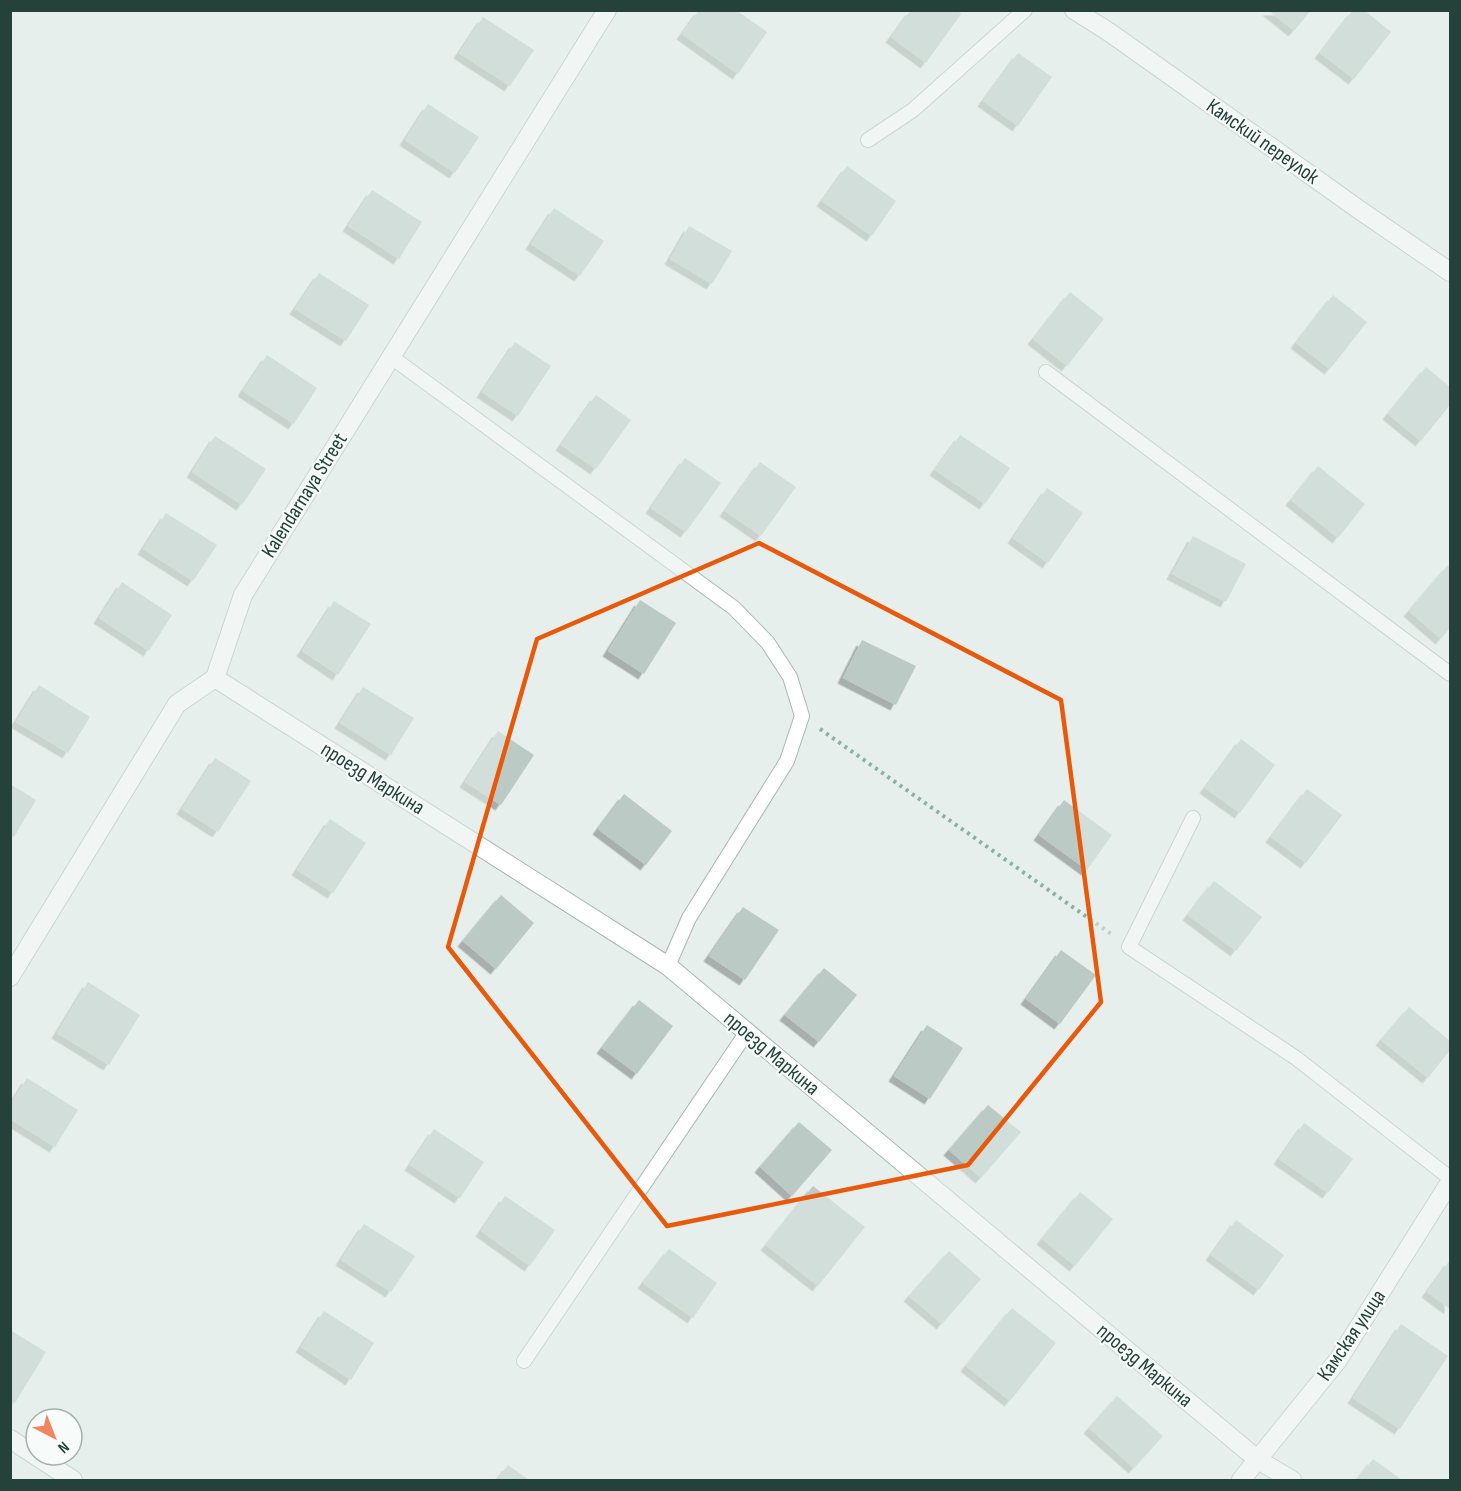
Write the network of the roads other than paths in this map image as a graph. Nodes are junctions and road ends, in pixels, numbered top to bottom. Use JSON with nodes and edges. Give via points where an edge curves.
{"nodes":[{"id":1,"x":607,"y":10,"type":"edge"},
{"id":2,"x":1025,"y":10,"type":"edge"},
{"id":3,"x":1074,"y":10,"type":"edge"},
{"id":4,"x":868,"y":140,"type":"dead end"},
{"id":5,"x":1450,"y":272,"type":"edge"},
{"id":6,"x":390,"y":356,"type":"junction"},
{"id":7,"x":1046,"y":372,"type":"dead end"},
{"id":8,"x":1450,"y":674,"type":"edge"},
{"id":9,"x":215,"y":678,"type":"junction"},
{"id":10,"x":1193,"y":818,"type":"dead end"},
{"id":11,"x":668,"y":966,"type":"junction"},
{"id":12,"x":10,"y":978,"type":"edge"},
{"id":13,"x":747,"y":1032,"type":"junction"},
{"id":14,"x":1450,"y":1180,"type":"edge"},
{"id":15,"x":524,"y":1361,"type":"dead end"},
{"id":16,"x":10,"y":1439,"type":"edge"},
{"id":17,"x":1258,"y":1460,"type":"junction"},
{"id":18,"x":73,"y":1480,"type":"edge"},
{"id":19,"x":1241,"y":1480,"type":"edge"},
{"id":20,"x":1292,"y":1480,"type":"edge"}],
"edges":[{"from":1,"to":6,"type":"street","name":"Kalendarnaya Street"},
{"from":2,"to":4,"type":"lane","via":[[913,110]]},
{"from":3,"to":5,"type":"street","name":"Камский переулок"},
{"from":6,"to":9,"type":"street","name":"Kalendarnaya Street","via":[[243,595]]},
{"from":6,"to":11,"type":"lane","via":[[734,608],[768,643],[790,677],[802,716],[787,762],[689,918]]},
{"from":7,"to":8,"type":"lane"},
{"from":9,"to":11,"type":"street","name":"проезд Маркина"},
{"from":9,"to":12,"type":"street","via":[[177,704]]},
{"from":10,"to":14,"type":"lane","via":[[1129,946],[1296,1058]]},
{"from":11,"to":13,"type":"street","name":"проезд Маркина"},
{"from":13,"to":15,"type":"lane"},
{"from":13,"to":17,"type":"street","name":"проезд Маркина"},
{"from":14,"to":17,"type":"street","name":"Камская улица","via":[[1338,1360]]},
{"from":16,"to":18,"type":"street"},
{"from":17,"to":19,"type":"street","name":"Камская улица"},
{"from":17,"to":20,"type":"street","name":"проезд Маркина"}]}
